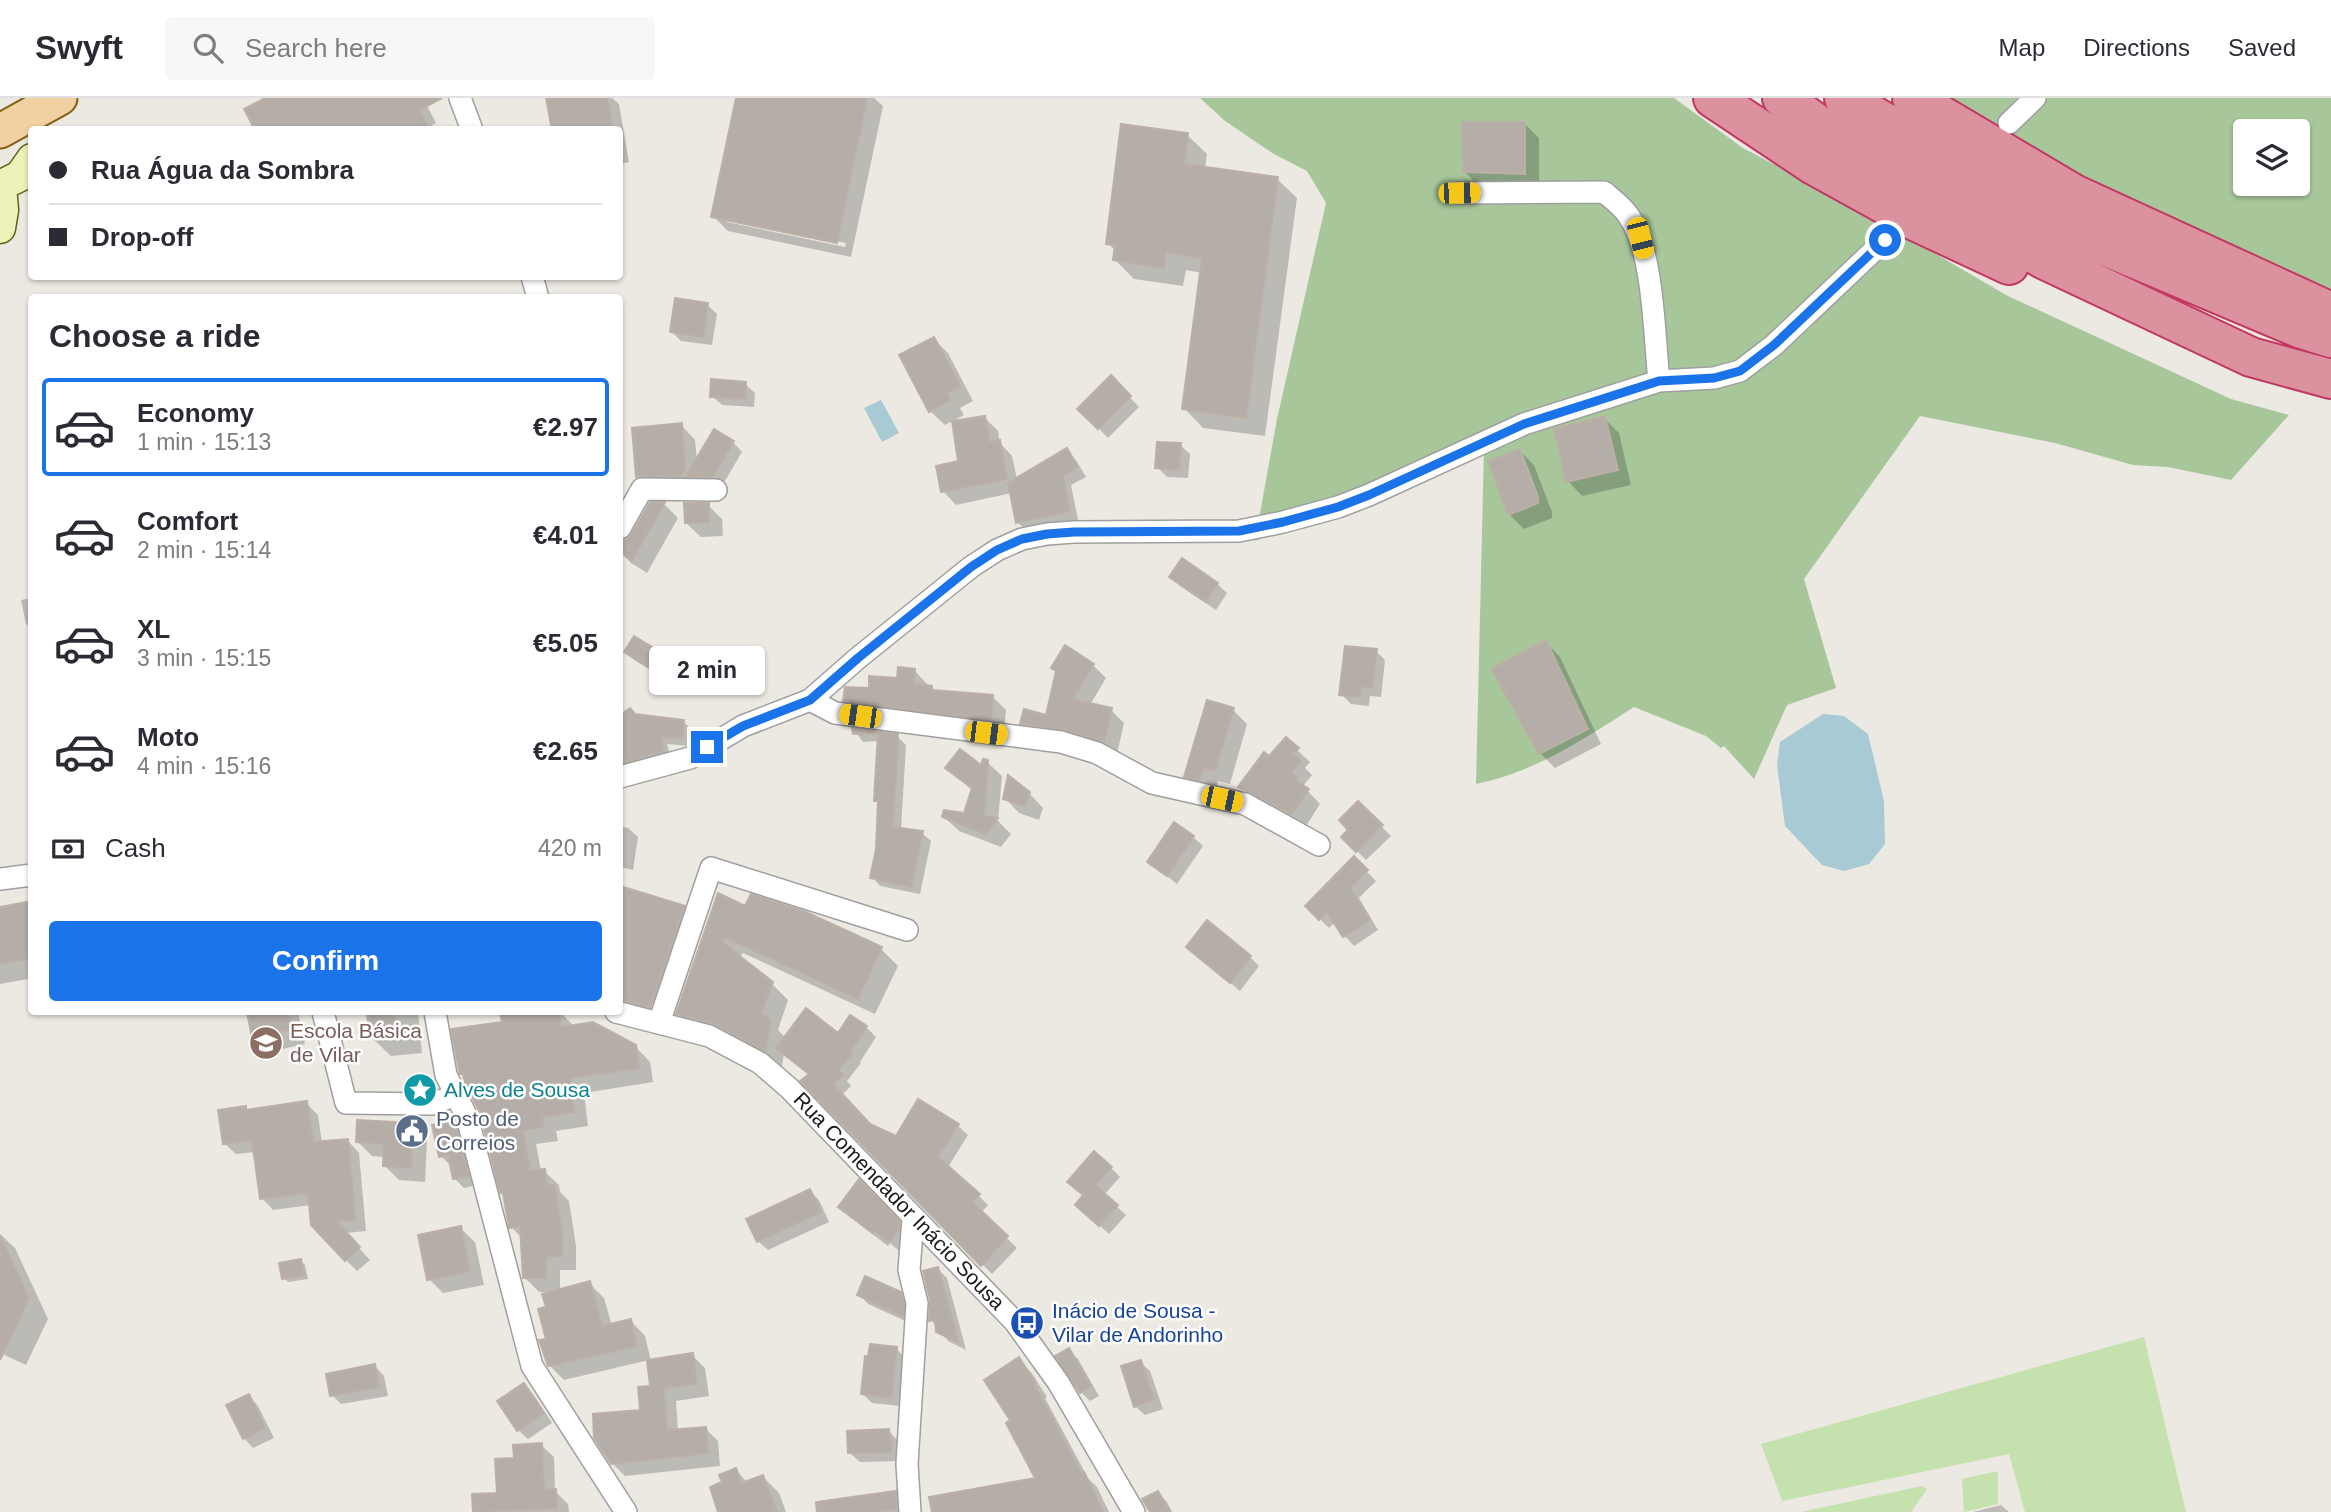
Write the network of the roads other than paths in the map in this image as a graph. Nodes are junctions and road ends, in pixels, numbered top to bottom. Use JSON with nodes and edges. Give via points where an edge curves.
{"nodes":[{"id":1,"x":460,"y":98,"type":"edge"},
{"id":2,"x":1713,"y":98,"type":"edge"},
{"id":3,"x":1782,"y":98,"type":"edge"},
{"id":4,"x":1844,"y":98,"type":"edge"},
{"id":5,"x":1913,"y":98,"type":"edge"},
{"id":6,"x":2035,"y":98,"type":"edge"},
{"id":7,"x":37,"y":110,"type":"edge"},
{"id":8,"x":2009,"y":123,"type":"dead end"},
{"id":9,"x":470,"y":126,"type":"edge"},
{"id":10,"x":0,"y":131,"type":"edge"},
{"id":11,"x":28,"y":165,"type":"edge"},
{"id":12,"x":1,"y":186,"type":"edge"},
{"id":13,"x":1459,"y":193,"type":"dead end"},
{"id":14,"x":0,"y":228,"type":"edge"},
{"id":15,"x":1885,"y":240,"type":"dead end"},
{"id":16,"x":2331,"y":312,"type":"edge"},
{"id":17,"x":2331,"y":338,"type":"edge"},
{"id":18,"x":2251,"y":357,"type":"junction"},
{"id":19,"x":2331,"y":379,"type":"edge"},
{"id":20,"x":1659,"y":381,"type":"junction"},
{"id":21,"x":716,"y":490,"type":"dead end"},
{"id":22,"x":623,"y":523,"type":"edge"},
{"id":23,"x":810,"y":700,"type":"junction"},
{"id":24,"x":623,"y":776,"type":"edge"},
{"id":25,"x":1319,"y":845,"type":"dead end"},
{"id":26,"x":28,"y":876,"type":"edge"},
{"id":27,"x":0,"y":879,"type":"edge"},
{"id":28,"x":907,"y":930,"type":"dead end"},
{"id":29,"x":623,"y":1014,"type":"edge"},
{"id":30,"x":324,"y":1015,"type":"edge"},
{"id":31,"x":436,"y":1015,"type":"edge"},
{"id":32,"x":659,"y":1023,"type":"junction"},
{"id":33,"x":456,"y":1095,"type":"junction"},
{"id":34,"x":913,"y":1219,"type":"junction"},
{"id":35,"x":626,"y":1512,"type":"edge"},
{"id":36,"x":910,"y":1512,"type":"edge"},
{"id":37,"x":1134,"y":1512,"type":"edge"}],
"edges":[{"from":1,"to":9,"type":"street"},
{"from":2,"to":18,"type":"highway","via":[[1812,164],[1917,222],[2199,351]]},
{"from":3,"to":18,"type":"highway","via":[[1824,129],[2043,259]]},
{"from":4,"to":17,"type":"highway","via":[[2062,228]]},
{"from":5,"to":16,"type":"highway","via":[[2074,194]]},
{"from":6,"to":8,"type":"street"},
{"from":7,"to":10,"type":"main road"},
{"from":11,"to":12,"type":"main road","via":[[20,176]]},
{"from":12,"to":14,"type":"main road"},
{"from":13,"to":20,"type":"street","via":[[1604,192],[1627,213],[1647,265]]},
{"from":15,"to":20,"type":"street","via":[[1774,345],[1740,371],[1714,378]]},
{"from":18,"to":19,"type":"highway"},
{"from":20,"to":23,"type":"street","via":[[1524,424],[1369,495],[1283,522],[1239,531],[1074,532],[1022,539],[971,567]]},
{"from":21,"to":22,"type":"street","via":[[642,489]]},
{"from":23,"to":24,"type":"street","via":[[743,726],[690,758]]},
{"from":23,"to":25,"type":"street","via":[[835,713],[1070,745],[1097,753],[1152,783],[1245,804]]},
{"from":26,"to":27,"type":"street"},
{"from":28,"to":32,"type":"street","via":[[711,868]]},
{"from":29,"to":32,"type":"street","name":"Rua Comendador Inácio Sousa"},
{"from":30,"to":33,"type":"street","via":[[346,1103],[432,1104]]},
{"from":31,"to":33,"type":"street","via":[[446,1075]]},
{"from":32,"to":34,"type":"street","name":"Rua Comendador Inácio Sousa","via":[[709,1036],[760,1063]]},
{"from":33,"to":35,"type":"street","via":[[467,1117],[532,1366]]},
{"from":34,"to":36,"type":"street","via":[[909,1270],[916,1303],[907,1464]]},
{"from":34,"to":37,"type":"street","name":"Rua Comendador Inácio Sousa","via":[[1035,1346]]}]}
